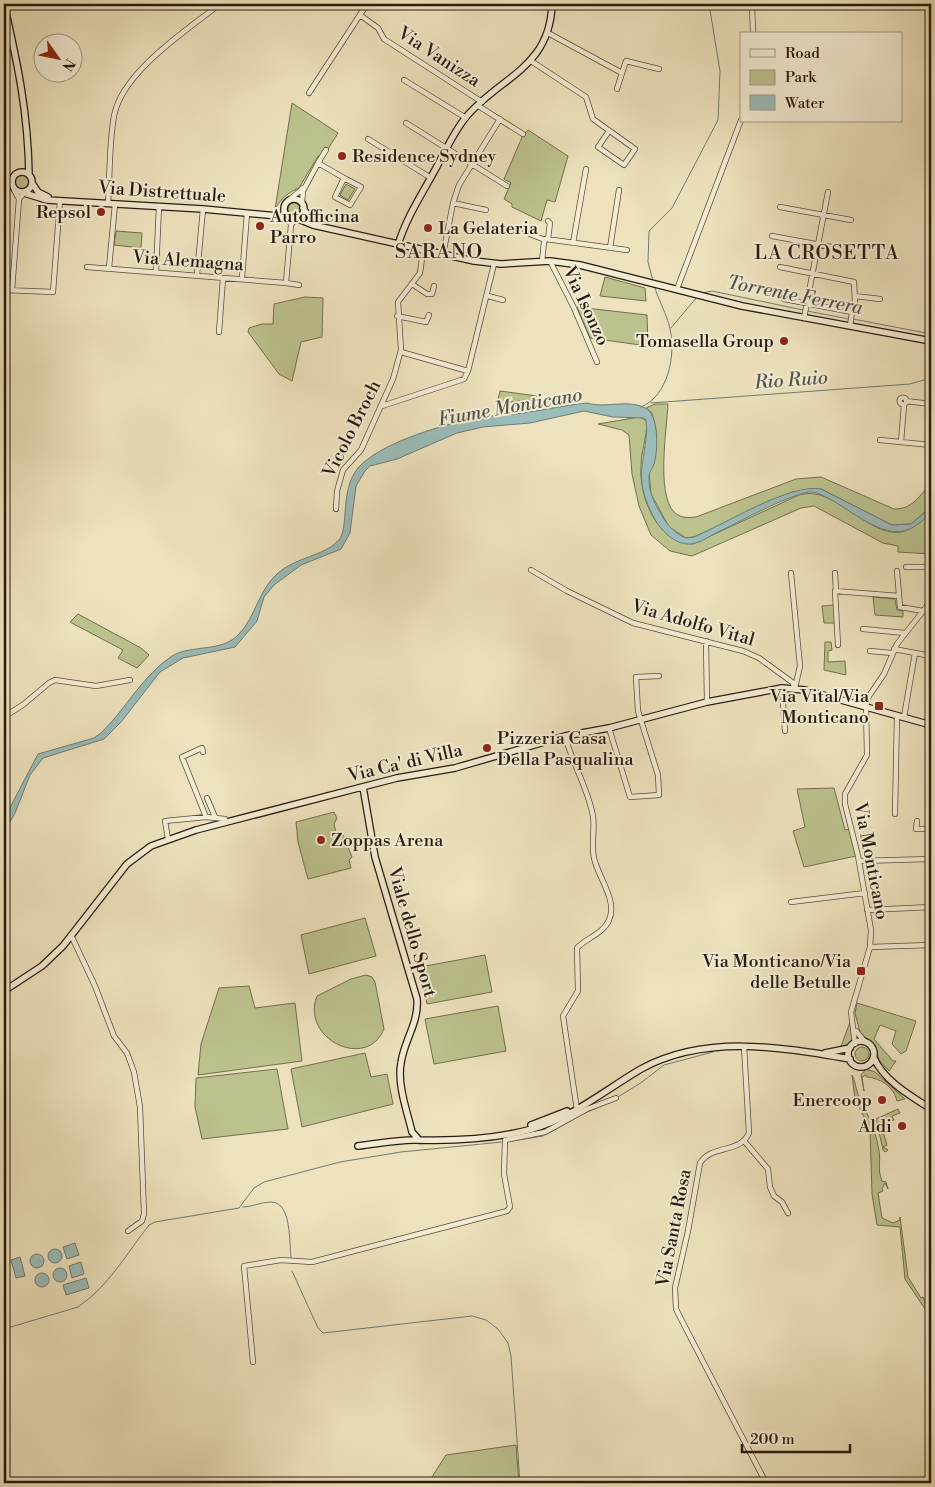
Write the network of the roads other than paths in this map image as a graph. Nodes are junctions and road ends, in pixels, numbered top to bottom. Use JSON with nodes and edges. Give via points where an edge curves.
{"nodes":[{"id":1,"x":4,"y":4,"type":"edge"},
{"id":2,"x":220,"y":4,"type":"edge"},
{"id":3,"x":367,"y":4,"type":"edge"},
{"id":4,"x":552,"y":4,"type":"edge"},
{"id":5,"x":752,"y":4,"type":"edge"},
{"id":6,"x":360,"y":15,"type":"junction"},
{"id":7,"x":548,"y":32,"type":"junction"},
{"id":8,"x":753,"y":32,"type":"edge"},
{"id":9,"x":531,"y":61,"type":"junction"},
{"id":10,"x":659,"y":68,"type":"dead end"},
{"id":11,"x":622,"y":73,"type":"junction"},
{"id":12,"x":404,"y":80,"type":"dead end"},
{"id":13,"x":617,"y":89,"type":"dead end"},
{"id":14,"x":309,"y":93,"type":"dead end"},
{"id":15,"x":481,"y":105,"type":"junction"},
{"id":16,"x":466,"y":118,"type":"junction"},
{"id":17,"x":500,"y":119,"type":"junction"},
{"id":18,"x":740,"y":122,"type":"edge"},
{"id":19,"x":406,"y":123,"type":"dead end"},
{"id":20,"x":609,"y":131,"type":"junction"},
{"id":21,"x":523,"y":134,"type":"dead end"},
{"id":22,"x":368,"y":139,"type":"dead end"},
{"id":23,"x":447,"y":149,"type":"junction"},
{"id":24,"x":326,"y":150,"type":"dead end"},
{"id":25,"x":29,"y":158,"type":"junction"},
{"id":26,"x":318,"y":164,"type":"junction"},
{"id":27,"x":472,"y":165,"type":"junction"},
{"id":28,"x":586,"y":169,"type":"dead end"},
{"id":29,"x":19,"y":172,"type":"junction"},
{"id":30,"x":29,"y":175,"type":"junction"},
{"id":31,"x":344,"y":178,"type":"junction"},
{"id":32,"x":431,"y":178,"type":"junction"},
{"id":33,"x":12,"y":180,"type":"junction"},
{"id":34,"x":32,"y":183,"type":"junction"},
{"id":35,"x":306,"y":185,"type":"junction"},
{"id":36,"x":507,"y":186,"type":"dead end"},
{"id":37,"x":4,"y":188,"type":"edge"},
{"id":38,"x":14,"y":190,"type":"junction"},
{"id":39,"x":619,"y":190,"type":"dead end"},
{"id":40,"x":828,"y":192,"type":"dead end"},
{"id":41,"x":24,"y":193,"type":"junction"},
{"id":42,"x":19,"y":199,"type":"junction"},
{"id":43,"x":58,"y":200,"type":"junction"},
{"id":44,"x":290,"y":200,"type":"junction"},
{"id":45,"x":108,"y":203,"type":"junction"},
{"id":46,"x":453,"y":203,"type":"junction"},
{"id":47,"x":115,"y":204,"type":"junction"},
{"id":48,"x":159,"y":206,"type":"junction"},
{"id":49,"x":303,"y":206,"type":"junction"},
{"id":50,"x":780,"y":207,"type":"dead end"},
{"id":51,"x":203,"y":209,"type":"junction"},
{"id":52,"x":284,"y":209,"type":"junction"},
{"id":53,"x":486,"y":210,"type":"dead end"},
{"id":54,"x":247,"y":213,"type":"junction"},
{"id":55,"x":824,"y":215,"type":"junction"},
{"id":56,"x":266,"y":216,"type":"junction"},
{"id":57,"x":288,"y":217,"type":"junction"},
{"id":58,"x":296,"y":218,"type":"junction"},
{"id":59,"x":851,"y":220,"type":"dead end"},
{"id":60,"x":548,"y":221,"type":"dead end"},
{"id":61,"x":291,"y":225,"type":"junction"},
{"id":62,"x":327,"y":229,"type":"junction"},
{"id":63,"x":525,"y":232,"type":"dead end"},
{"id":64,"x":772,"y":236,"type":"dead end"},
{"id":65,"x":546,"y":239,"type":"junction"},
{"id":66,"x":573,"y":243,"type":"junction"},
{"id":67,"x":398,"y":245,"type":"junction"},
{"id":68,"x":819,"y":245,"type":"junction"},
{"id":69,"x":610,"y":248,"type":"junction"},
{"id":70,"x":627,"y":250,"type":"dead end"},
{"id":71,"x":848,"y":250,"type":"dead end"},
{"id":72,"x":423,"y":251,"type":"junction"},
{"id":73,"x":444,"y":256,"type":"junction"},
{"id":74,"x":542,"y":261,"type":"junction"},
{"id":75,"x":550,"y":261,"type":"junction"},
{"id":76,"x":494,"y":264,"type":"junction"},
{"id":77,"x":87,"y":267,"type":"dead end"},
{"id":78,"x":780,"y":267,"type":"dead end"},
{"id":79,"x":110,"y":268,"type":"junction"},
{"id":80,"x":156,"y":272,"type":"junction"},
{"id":81,"x":812,"y":274,"type":"junction"},
{"id":82,"x":197,"y":275,"type":"junction"},
{"id":83,"x":222,"y":278,"type":"junction"},
{"id":84,"x":242,"y":278,"type":"junction"},
{"id":85,"x":286,"y":283,"type":"junction"},
{"id":86,"x":412,"y":284,"type":"junction"},
{"id":87,"x":299,"y":285,"type":"dead end"},
{"id":88,"x":434,"y":286,"type":"dead end"},
{"id":89,"x":677,"y":289,"type":"junction"},
{"id":90,"x":4,"y":290,"type":"edge"},
{"id":91,"x":12,"y":290,"type":"junction"},
{"id":92,"x":488,"y":296,"type":"junction"},
{"id":93,"x":855,"y":296,"type":"junction"},
{"id":94,"x":784,"y":299,"type":"dead end"},
{"id":95,"x":880,"y":299,"type":"dead end"},
{"id":96,"x":503,"y":300,"type":"dead end"},
{"id":97,"x":807,"y":305,"type":"junction"},
{"id":98,"x":852,"y":313,"type":"junction"},
{"id":99,"x":429,"y":314,"type":"dead end"},
{"id":100,"x":397,"y":316,"type":"junction"},
{"id":101,"x":804,"y":316,"type":"junction"},
{"id":102,"x":850,"y":325,"type":"junction"},
{"id":103,"x":219,"y":332,"type":"dead end"},
{"id":104,"x":931,"y":341,"type":"edge"},
{"id":105,"x":401,"y":352,"type":"junction"},
{"id":106,"x":597,"y":362,"type":"dead end"},
{"id":107,"x":468,"y":371,"type":"junction"},
{"id":108,"x":931,"y":404,"type":"edge"},
{"id":109,"x":382,"y":406,"type":"junction"},
{"id":110,"x":880,"y":440,"type":"dead end"},
{"id":111,"x":901,"y":442,"type":"junction"},
{"id":112,"x":931,"y":445,"type":"edge"},
{"id":113,"x":336,"y":509,"type":"dead end"},
{"id":114,"x":906,"y":567,"type":"dead end"},
{"id":115,"x":931,"y":568,"type":"edge"},
{"id":116,"x":531,"y":570,"type":"dead end"},
{"id":117,"x":897,"y":571,"type":"dead end"},
{"id":118,"x":791,"y":573,"type":"dead end"},
{"id":119,"x":835,"y":573,"type":"dead end"},
{"id":120,"x":836,"y":591,"type":"junction"},
{"id":121,"x":899,"y":596,"type":"junction"},
{"id":122,"x":931,"y":601,"type":"edge"},
{"id":123,"x":923,"y":611,"type":"junction"},
{"id":124,"x":863,"y":629,"type":"dead end"},
{"id":125,"x":905,"y":633,"type":"junction"},
{"id":126,"x":706,"y":641,"type":"junction"},
{"id":127,"x":838,"y":645,"type":"dead end"},
{"id":128,"x":870,"y":651,"type":"dead end"},
{"id":129,"x":893,"y":651,"type":"junction"},
{"id":130,"x":915,"y":653,"type":"junction"},
{"id":131,"x":931,"y":656,"type":"edge"},
{"id":132,"x":659,"y":676,"type":"dead end"},
{"id":133,"x":130,"y":680,"type":"dead end"},
{"id":134,"x":782,"y":688,"type":"junction"},
{"id":135,"x":795,"y":688,"type":"junction"},
{"id":136,"x":708,"y":702,"type":"junction"},
{"id":137,"x":931,"y":704,"type":"edge"},
{"id":138,"x":866,"y":706,"type":"junction"},
{"id":139,"x":901,"y":716,"type":"junction"},
{"id":140,"x":4,"y":717,"type":"edge"},
{"id":141,"x":640,"y":719,"type":"junction"},
{"id":142,"x":929,"y":724,"type":"edge"},
{"id":143,"x":609,"y":728,"type":"junction"},
{"id":144,"x":785,"y":731,"type":"dead end"},
{"id":145,"x":565,"y":736,"type":"junction"},
{"id":146,"x":204,"y":749,"type":"dead end"},
{"id":147,"x":930,"y":780,"type":"edge"},
{"id":148,"x":363,"y":787,"type":"junction"},
{"id":149,"x":207,"y":798,"type":"dead end"},
{"id":150,"x":896,"y":814,"type":"dead end"},
{"id":151,"x":206,"y":817,"type":"junction"},
{"id":152,"x":215,"y":817,"type":"junction"},
{"id":153,"x":917,"y":821,"type":"dead end"},
{"id":154,"x":226,"y":822,"type":"junction"},
{"id":155,"x":931,"y":829,"type":"edge"},
{"id":156,"x":168,"y":839,"type":"junction"},
{"id":157,"x":931,"y":859,"type":"edge"},
{"id":158,"x":859,"y":861,"type":"junction"},
{"id":159,"x":865,"y":893,"type":"junction"},
{"id":160,"x":791,"y":902,"type":"dead end"},
{"id":161,"x":931,"y":907,"type":"edge"},
{"id":162,"x":868,"y":910,"type":"junction"},
{"id":163,"x":71,"y":935,"type":"junction"},
{"id":164,"x":931,"y":945,"type":"edge"},
{"id":165,"x":870,"y":947,"type":"junction"},
{"id":166,"x":4,"y":991,"type":"edge"},
{"id":167,"x":855,"y":1030,"type":"junction"},
{"id":168,"x":865,"y":1042,"type":"junction"},
{"id":169,"x":744,"y":1046,"type":"junction"},
{"id":170,"x":852,"y":1046,"type":"junction"},
{"id":171,"x":842,"y":1050,"type":"junction"},
{"id":172,"x":817,"y":1053,"type":"junction"},
{"id":173,"x":836,"y":1057,"type":"junction"},
{"id":174,"x":874,"y":1058,"type":"junction"},
{"id":175,"x":850,"y":1059,"type":"junction"},
{"id":176,"x":868,"y":1065,"type":"junction"},
{"id":177,"x":884,"y":1072,"type":"junction"},
{"id":178,"x":616,"y":1098,"type":"dead end"},
{"id":179,"x":576,"y":1108,"type":"junction"},
{"id":180,"x":931,"y":1109,"type":"edge"},
{"id":181,"x":544,"y":1126,"type":"junction"},
{"id":182,"x":418,"y":1140,"type":"junction"},
{"id":183,"x":745,"y":1142,"type":"junction"},
{"id":184,"x":358,"y":1146,"type":"dead end"},
{"id":185,"x":788,"y":1213,"type":"dead end"},
{"id":186,"x":128,"y":1231,"type":"dead end"},
{"id":187,"x":253,"y":1362,"type":"dead end"},
{"id":188,"x":4,"y":1478,"type":"edge"},
{"id":189,"x":14,"y":1483,"type":"edge"},
{"id":190,"x":766,"y":1483,"type":"edge"}],
"edges":[{"from":1,"to":25,"type":"street","via":[[22,80]]},
{"from":2,"to":45,"type":"street","via":[[149,60],[124,93],[114,115]]},
{"from":3,"to":6,"type":"street"},
{"from":4,"to":7,"type":"street","name":"Via Vanizza"},
{"from":5,"to":8,"type":"street"},
{"from":6,"to":14,"type":"street"},
{"from":6,"to":15,"type":"street","name":"Via Vanizza","via":[[378,28],[384,39]]},
{"from":7,"to":9,"type":"street","name":"Via Vanizza"},
{"from":7,"to":11,"type":"street"},
{"from":9,"to":15,"type":"street","name":"Via Vanizza"},
{"from":9,"to":20,"type":"street","via":[[586,97],[593,120]]},
{"from":10,"to":11,"type":"street","via":[[626,61]]},
{"from":11,"to":13,"type":"street"},
{"from":12,"to":16,"type":"street","name":"Via Vanizza"},
{"from":15,"to":16,"type":"street","name":"Via Vanizza"},
{"from":15,"to":17,"type":"street"},
{"from":16,"to":23,"type":"street","name":"Via Vanizza"},
{"from":17,"to":21,"type":"street"},
{"from":17,"to":27,"type":"street"},
{"from":18,"to":89,"type":"street"},
{"from":19,"to":23,"type":"street"},
{"from":20,"to":20,"type":"street","via":[[598,147],[624,165],[636,149]]},
{"from":22,"to":32,"type":"street"},
{"from":23,"to":27,"type":"street"},
{"from":23,"to":32,"type":"street","name":"Via Vanizza"},
{"from":24,"to":26,"type":"street"},
{"from":25,"to":29,"type":"street","name":"Via Distrettuale"},
{"from":25,"to":30,"type":"street"},
{"from":26,"to":31,"type":"street"},
{"from":26,"to":35,"type":"street"},
{"from":27,"to":36,"type":"street"},
{"from":27,"to":46,"type":"street","via":[[459,185]]},
{"from":28,"to":66,"type":"street"},
{"from":29,"to":30,"type":"street"},
{"from":29,"to":33,"type":"street","name":"Via Distrettuale"},
{"from":30,"to":34,"type":"street"},
{"from":31,"to":31,"type":"street","via":[[334,197],[350,206],[361,187]]},
{"from":32,"to":67,"type":"street","name":"Via Vanizza"},
{"from":33,"to":37,"type":"street","name":"Via Distrettuale"},
{"from":33,"to":38,"type":"street"},
{"from":34,"to":41,"type":"street"},
{"from":34,"to":43,"type":"street","name":"Via Distrettuale","via":[[40,194]]},
{"from":35,"to":44,"type":"street"},
{"from":35,"to":49,"type":"street"},
{"from":37,"to":38,"type":"street","name":"Via Distrettuale"},
{"from":38,"to":41,"type":"street","name":"Via Distrettuale"},
{"from":38,"to":42,"type":"street"},
{"from":39,"to":69,"type":"street"},
{"from":40,"to":55,"type":"street"},
{"from":41,"to":42,"type":"street"},
{"from":41,"to":43,"type":"street","name":"Via Distrettuale"},
{"from":42,"to":91,"type":"street"},
{"from":43,"to":45,"type":"street","name":"Via Distrettuale"},
{"from":43,"to":91,"type":"street","via":[[53,292]]},
{"from":44,"to":49,"type":"street","via":[[295,199]]},
{"from":44,"to":52,"type":"street"},
{"from":45,"to":47,"type":"street","name":"Via Distrettuale"},
{"from":46,"to":53,"type":"street"},
{"from":46,"to":73,"type":"street"},
{"from":47,"to":48,"type":"street","name":"Via Distrettuale"},
{"from":47,"to":79,"type":"street"},
{"from":48,"to":51,"type":"street","name":"Via Distrettuale"},
{"from":48,"to":80,"type":"street"},
{"from":49,"to":58,"type":"street","via":[[301,216]]},
{"from":49,"to":62,"type":"street","via":[[313,221]]},
{"from":50,"to":55,"type":"street"},
{"from":51,"to":54,"type":"street","name":"Via Distrettuale"},
{"from":51,"to":82,"type":"street"},
{"from":52,"to":56,"type":"street"},
{"from":52,"to":57,"type":"street"},
{"from":54,"to":56,"type":"street","name":"Via Distrettuale"},
{"from":54,"to":84,"type":"street"},
{"from":55,"to":59,"type":"street"},
{"from":55,"to":68,"type":"street"},
{"from":56,"to":57,"type":"street","name":"Via Distrettuale"},
{"from":57,"to":58,"type":"street"},
{"from":57,"to":61,"type":"street"},
{"from":58,"to":61,"type":"street"},
{"from":58,"to":62,"type":"street"},
{"from":60,"to":65,"type":"street"},
{"from":61,"to":85,"type":"street"},
{"from":62,"to":67,"type":"street"},
{"from":63,"to":65,"type":"street"},
{"from":64,"to":68,"type":"street"},
{"from":65,"to":66,"type":"street"},
{"from":65,"to":74,"type":"street"},
{"from":66,"to":69,"type":"street"},
{"from":67,"to":72,"type":"street"},
{"from":68,"to":71,"type":"street"},
{"from":68,"to":81,"type":"street"},
{"from":69,"to":70,"type":"street"},
{"from":72,"to":73,"type":"street"},
{"from":72,"to":86,"type":"street","name":"Vicolo Broch","via":[[421,270]]},
{"from":73,"to":76,"type":"street"},
{"from":74,"to":75,"type":"street"},
{"from":74,"to":76,"type":"street"},
{"from":75,"to":89,"type":"street","via":[[580,265]]},
{"from":75,"to":106,"type":"street","name":"Via Isonzo"},
{"from":76,"to":92,"type":"street"},
{"from":77,"to":79,"type":"street","name":"Via Alemagna"},
{"from":78,"to":81,"type":"street"},
{"from":79,"to":80,"type":"street","name":"Via Alemagna"},
{"from":80,"to":82,"type":"street","name":"Via Alemagna"},
{"from":81,"to":93,"type":"street","via":[[854,282]]},
{"from":81,"to":97,"type":"street"},
{"from":82,"to":83,"type":"street","name":"Via Alemagna"},
{"from":83,"to":84,"type":"street","name":"Via Alemagna"},
{"from":83,"to":103,"type":"street"},
{"from":84,"to":85,"type":"street","name":"Via Alemagna"},
{"from":85,"to":87,"type":"street","name":"Via Alemagna"},
{"from":86,"to":88,"type":"street","via":[[427,294],[432,294]]},
{"from":86,"to":100,"type":"street","name":"Vicolo Broch","via":[[399,299]]},
{"from":89,"to":101,"type":"street"},
{"from":90,"to":91,"type":"street"},
{"from":92,"to":96,"type":"street"},
{"from":92,"to":107,"type":"street"},
{"from":93,"to":95,"type":"street"},
{"from":93,"to":98,"type":"street"},
{"from":94,"to":97,"type":"street"},
{"from":97,"to":98,"type":"street"},
{"from":97,"to":101,"type":"street"},
{"from":98,"to":102,"type":"street"},
{"from":99,"to":100,"type":"street","via":[[426,322]]},
{"from":100,"to":105,"type":"street","name":"Vicolo Broch"},
{"from":101,"to":102,"type":"street"},
{"from":102,"to":104,"type":"street"},
{"from":105,"to":107,"type":"street"},
{"from":105,"to":109,"type":"street","name":"Vicolo Broch"},
{"from":107,"to":109,"type":"street","via":[[464,379]]},
{"from":108,"to":111,"type":"street","via":[[905,403]]},
{"from":109,"to":113,"type":"street","name":"Vicolo Broch","via":[[361,450],[343,470]]},
{"from":110,"to":111,"type":"street"},
{"from":111,"to":112,"type":"street"},
{"from":114,"to":115,"type":"street"},
{"from":116,"to":126,"type":"street","name":"Via Adolfo Vital","via":[[633,623]]},
{"from":117,"to":121,"type":"street"},
{"from":118,"to":135,"type":"street","via":[[800,666]]},
{"from":119,"to":120,"type":"street"},
{"from":120,"to":121,"type":"street"},
{"from":120,"to":127,"type":"street"},
{"from":121,"to":123,"type":"street","via":[[900,608]]},
{"from":122,"to":123,"type":"street","name":"Via Monticano"},
{"from":123,"to":125,"type":"street","name":"Via Monticano"},
{"from":124,"to":125,"type":"street"},
{"from":125,"to":129,"type":"street","name":"Via Monticano"},
{"from":126,"to":135,"type":"street","name":"Via Adolfo Vital","via":[[759,658],[792,682]]},
{"from":126,"to":136,"type":"street"},
{"from":128,"to":129,"type":"street"},
{"from":129,"to":130,"type":"street"},
{"from":129,"to":138,"type":"street","name":"Via Monticano"},
{"from":130,"to":131,"type":"street"},
{"from":130,"to":139,"type":"street"},
{"from":132,"to":141,"type":"street","via":[[636,677]]},
{"from":133,"to":140,"type":"street","via":[[96,686],[55,680]]},
{"from":134,"to":135,"type":"street","name":"Via Ca' di Villa"},
{"from":134,"to":136,"type":"street","name":"Via Ca' di Villa"},
{"from":134,"to":144,"type":"street"},
{"from":135,"to":138,"type":"street","name":"Via Adolfo Vital"},
{"from":136,"to":141,"type":"street","name":"Via Ca' di Villa"},
{"from":137,"to":142,"type":"street"},
{"from":138,"to":139,"type":"street","name":"Via Adolfo Vital"},
{"from":138,"to":158,"type":"street","name":"Via Monticano","via":[[866,755],[844,798]]},
{"from":139,"to":142,"type":"street","name":"Via Adolfo Vital"},
{"from":139,"to":150,"type":"street"},
{"from":141,"to":143,"type":"street","name":"Via Ca' di Villa"},
{"from":141,"to":143,"type":"street","via":[[658,775],[659,795],[630,797]]},
{"from":142,"to":147,"type":"street"},
{"from":143,"to":145,"type":"street","name":"Via Ca' di Villa"},
{"from":145,"to":148,"type":"street","name":"Via Ca' di Villa","via":[[455,768]]},
{"from":145,"to":179,"type":"street","via":[[593,815],[594,860],[608,894],[610,908],[610,919],[604,927],[577,948],[578,991],[563,1016]]},
{"from":146,"to":151,"type":"street","via":[[182,757]]},
{"from":148,"to":154,"type":"street","name":"Via Ca' di Villa"},
{"from":148,"to":182,"type":"street","name":"Viale dello Sport","via":[[375,857],[417,999],[416,1018],[403,1054],[400,1074],[412,1132]]},
{"from":149,"to":152,"type":"street"},
{"from":151,"to":152,"type":"street"},
{"from":151,"to":156,"type":"street","via":[[165,821]]},
{"from":152,"to":154,"type":"street"},
{"from":153,"to":155,"type":"street","via":[[916,829]]},
{"from":154,"to":156,"type":"street","name":"Via Ca' di Villa"},
{"from":156,"to":163,"type":"street","name":"Via Ca' di Villa","via":[[151,846],[127,864]]},
{"from":157,"to":158,"type":"street"},
{"from":158,"to":159,"type":"street","name":"Via Monticano"},
{"from":159,"to":160,"type":"street"},
{"from":159,"to":162,"type":"street","name":"Via Monticano"},
{"from":161,"to":162,"type":"street"},
{"from":162,"to":165,"type":"street","name":"Via Monticano"},
{"from":163,"to":166,"type":"street","name":"Via Ca' di Villa","via":[[42,966]]},
{"from":163,"to":186,"type":"street","via":[[114,1036],[129,1056],[138,1094],[144,1214],[142,1221]]},
{"from":164,"to":165,"type":"street"},
{"from":165,"to":167,"type":"street","name":"Via Monticano","via":[[852,1010]]},
{"from":167,"to":168,"type":"street"},
{"from":167,"to":170,"type":"street","name":"Via Monticano"},
{"from":168,"to":170,"type":"street"},
{"from":168,"to":174,"type":"street","via":[[872,1046]]},
{"from":169,"to":172,"type":"street"},
{"from":169,"to":179,"type":"street","via":[[710,1047],[674,1055],[642,1069]]},
{"from":169,"to":183,"type":"street","via":[[750,1127]]},
{"from":170,"to":171,"type":"street"},
{"from":170,"to":175,"type":"street"},
{"from":171,"to":172,"type":"street"},
{"from":171,"to":173,"type":"street"},
{"from":172,"to":173,"type":"street"},
{"from":173,"to":175,"type":"street"},
{"from":174,"to":176,"type":"street"},
{"from":174,"to":177,"type":"street"},
{"from":175,"to":176,"type":"street","via":[[857,1066]]},
{"from":176,"to":177,"type":"street"},
{"from":177,"to":180,"type":"street","via":[[896,1085]]},
{"from":178,"to":181,"type":"street"},
{"from":179,"to":181,"type":"street"},
{"from":181,"to":182,"type":"street","via":[[489,1137]]},
{"from":181,"to":187,"type":"street","via":[[505,1142],[504,1174],[510,1207],[507,1211],[312,1262],[281,1260],[244,1266]]},
{"from":182,"to":184,"type":"street"},
{"from":183,"to":185,"type":"street","via":[[768,1169],[774,1196]]},
{"from":183,"to":190,"type":"street","name":"Via Santa Rosa","via":[[712,1152],[700,1163],[674,1298],[682,1321]]},
{"from":188,"to":189,"type":"street"}]}
